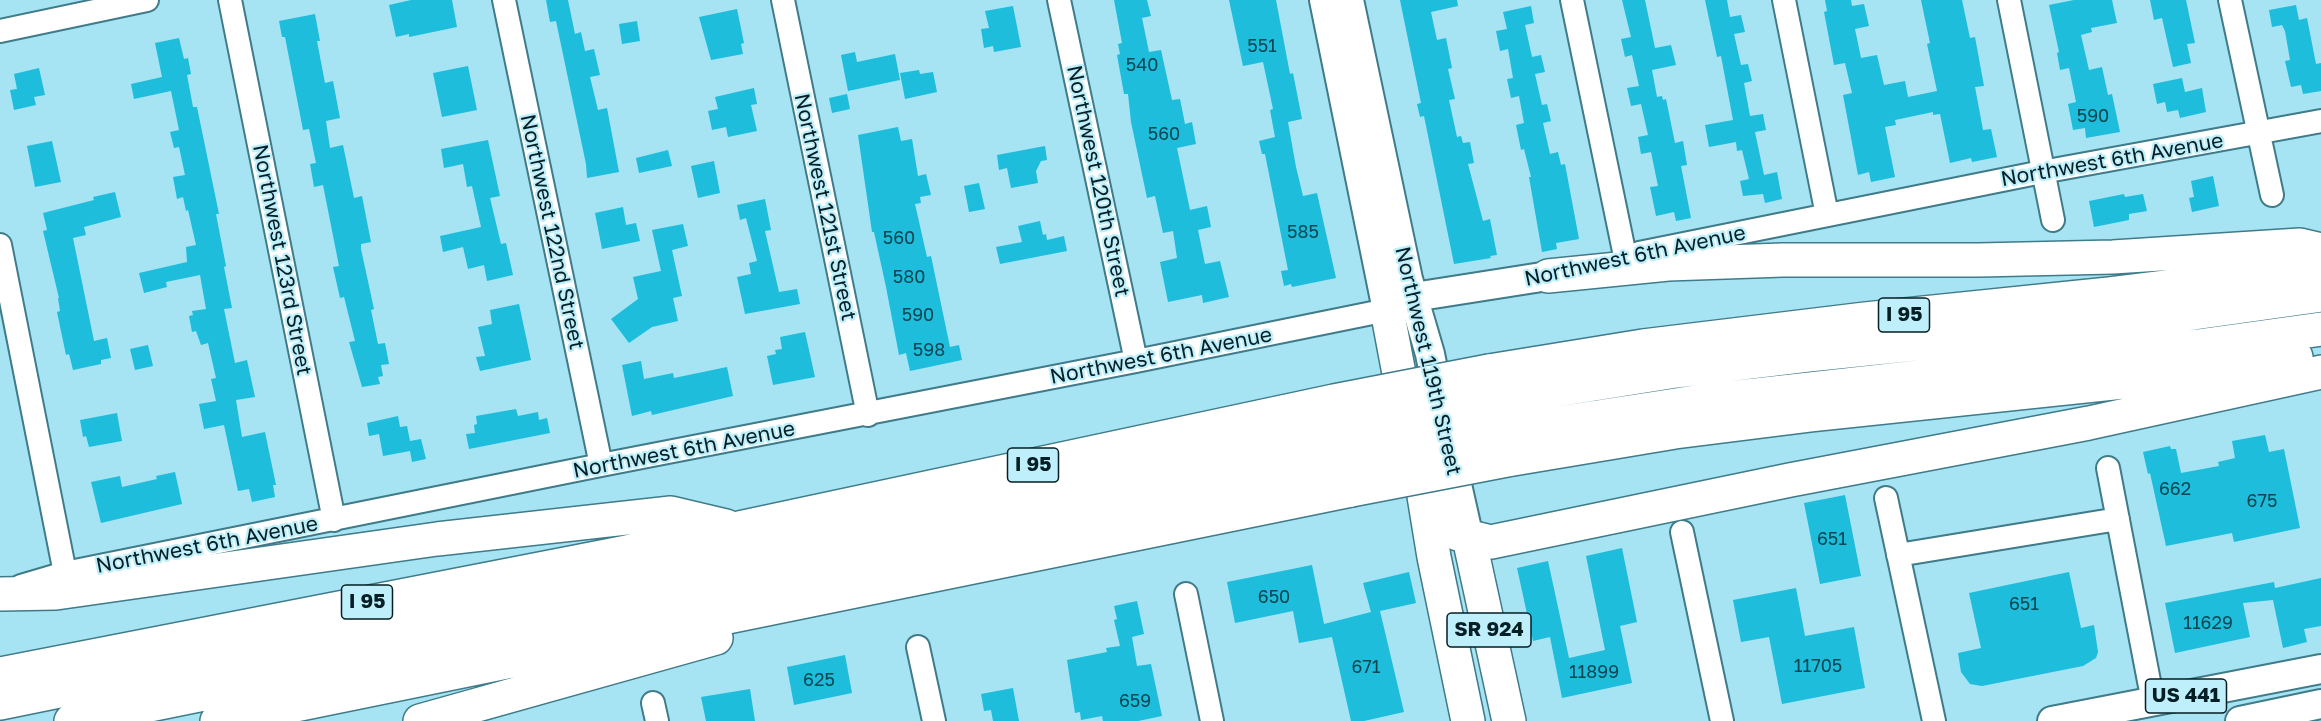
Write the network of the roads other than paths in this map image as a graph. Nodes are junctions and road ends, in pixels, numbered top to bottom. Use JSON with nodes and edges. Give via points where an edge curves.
{"nodes":[{"id":1,"x":147,"y":0,"type":"edge"},
{"id":2,"x":230,"y":0,"type":"edge"},
{"id":3,"x":504,"y":0,"type":"edge"},
{"id":4,"x":783,"y":0,"type":"edge"},
{"id":5,"x":1059,"y":0,"type":"edge"},
{"id":6,"x":1324,"y":0,"type":"edge"},
{"id":7,"x":1349,"y":0,"type":"edge"},
{"id":8,"x":1572,"y":0,"type":"edge"},
{"id":9,"x":1784,"y":0,"type":"edge"},
{"id":10,"x":2009,"y":0,"type":"edge"},
{"id":11,"x":2230,"y":0,"type":"edge"},
{"id":12,"x":0,"y":31,"type":"edge"},
{"id":13,"x":2321,"y":121,"type":"edge"},
{"id":14,"x":2259,"y":133,"type":"junction"},
{"id":15,"x":2042,"y":172,"type":"junction"},
{"id":16,"x":2272,"y":195,"type":"dead end"},
{"id":17,"x":1827,"y":215,"type":"junction"},
{"id":18,"x":2053,"y":220,"type":"dead end"},
{"id":19,"x":0,"y":245,"type":"edge"},
{"id":20,"x":2321,"y":250,"type":"edge"},
{"id":21,"x":1625,"y":256,"type":"junction"},
{"id":22,"x":2321,"y":265,"type":"edge"},
{"id":23,"x":1548,"y":276,"type":"junction"},
{"id":24,"x":2321,"y":295,"type":"edge"},
{"id":25,"x":1400,"y":303,"type":"junction"},
{"id":26,"x":2321,"y":329,"type":"edge"},
{"id":27,"x":2321,"y":354,"type":"edge"},
{"id":28,"x":1136,"y":361,"type":"junction"},
{"id":29,"x":2321,"y":372,"type":"edge"},
{"id":30,"x":1491,"y":386,"type":"junction"},
{"id":31,"x":868,"y":415,"type":"junction"},
{"id":32,"x":1337,"y":416,"type":"junction"},
{"id":33,"x":1503,"y":446,"type":"junction"},
{"id":34,"x":601,"y":465,"type":"junction"},
{"id":35,"x":2108,"y":468,"type":"dead end"},
{"id":36,"x":1349,"y":476,"type":"junction"},
{"id":37,"x":1423,"y":489,"type":"junction"},
{"id":38,"x":1886,"y":498,"type":"dead end"},
{"id":39,"x":2118,"y":519,"type":"junction"},
{"id":40,"x":334,"y":520,"type":"junction"},
{"id":41,"x":733,"y":528,"type":"junction"},
{"id":42,"x":1682,"y":532,"type":"dead end"},
{"id":43,"x":1469,"y":538,"type":"junction"},
{"id":44,"x":1898,"y":555,"type":"junction"},
{"id":45,"x":65,"y":573,"type":"junction"},
{"id":46,"x":891,"y":583,"type":"junction"},
{"id":47,"x":0,"y":594,"type":"edge"},
{"id":48,"x":1186,"y":594,"type":"dead end"},
{"id":49,"x":918,"y":647,"type":"dead end"},
{"id":50,"x":2321,"y":669,"type":"edge"},
{"id":51,"x":0,"y":674,"type":"edge"},
{"id":52,"x":2153,"y":702,"type":"junction"},
{"id":53,"x":0,"y":703,"type":"edge"},
{"id":54,"x":2321,"y":704,"type":"edge"},
{"id":55,"x":2076,"y":718,"type":"edge"},
{"id":56,"x":72,"y":721,"type":"edge"},
{"id":57,"x":218,"y":721,"type":"edge"},
{"id":58,"x":420,"y":721,"type":"edge"},
{"id":59,"x":934,"y":721,"type":"edge"},
{"id":60,"x":1212,"y":721,"type":"edge"},
{"id":61,"x":1468,"y":721,"type":"edge"},
{"id":62,"x":1509,"y":721,"type":"edge"},
{"id":63,"x":1722,"y":721,"type":"edge"},
{"id":64,"x":1934,"y":721,"type":"edge"},
{"id":65,"x":2052,"y":721,"type":"edge"},
{"id":66,"x":2240,"y":721,"type":"edge"}],
"edges":[{"from":1,"to":12,"type":"street"},
{"from":2,"to":40,"type":"street","name":"Northwest 123rd Street"},
{"from":3,"to":34,"type":"street","name":"Northwest 122nd Street"},
{"from":4,"to":31,"type":"street","name":"Northwest 121st Street"},
{"from":5,"to":28,"type":"street","name":"Northwest 120th Street"},
{"from":6,"to":25,"type":"main road","name":"Northwest 119th Street","number":"SR 924"},
{"from":7,"to":25,"type":"main road","name":"Northwest 119th Street","number":"SR 924","via":[[1408,279]]},
{"from":8,"to":21,"type":"street"},
{"from":9,"to":17,"type":"street"},
{"from":10,"to":15,"type":"street"},
{"from":11,"to":14,"type":"street"},
{"from":13,"to":14,"type":"street","name":"Northwest 6th Avenue"},
{"from":14,"to":15,"type":"street","name":"Northwest 6th Avenue"},
{"from":14,"to":16,"type":"street"},
{"from":15,"to":17,"type":"street","name":"Northwest 6th Avenue"},
{"from":15,"to":18,"type":"street"},
{"from":17,"to":21,"type":"street","name":"Northwest 6th Avenue"},
{"from":19,"to":45,"type":"street"},
{"from":20,"to":23,"type":"highway","via":[[2300,245],[1979,260],[1680,263]]},
{"from":21,"to":23,"type":"street","name":"Northwest 6th Avenue"},
{"from":22,"to":30,"type":"highway","number":"I 95","via":[[2109,294],[1667,343]]},
{"from":23,"to":25,"type":"main road","name":"Northwest 6th Avenue"},
{"from":24,"to":30,"type":"highway","via":[[2137,321],[1698,369]]},
{"from":25,"to":28,"type":"street","name":"Northwest 6th Avenue"},
{"from":25,"to":37,"type":"highway","name":"Northwest 119th Street","number":"SR 924","via":[[1395,359]]},
{"from":25,"to":43,"type":"main road","name":"Northwest 119th Street","number":"SR 924","via":[[1430,354]]},
{"from":26,"to":33,"type":"highway","via":[[1702,401]]},
{"from":27,"to":33,"type":"highway","via":[[2142,380]]},
{"from":28,"to":31,"type":"street","name":"Northwest 6th Avenue"},
{"from":29,"to":43,"type":"highway","via":[[2089,423],[1491,542]]},
{"from":30,"to":32,"type":"highway","number":"I 95","bridge":true},
{"from":31,"to":34,"type":"street","name":"Northwest 6th Avenue"},
{"from":32,"to":41,"type":"highway","number":"I 95"},
{"from":32,"to":53,"type":"highway"},
{"from":33,"to":36,"type":"highway","bridge":true},
{"from":34,"to":40,"type":"street","name":"Northwest 6th Avenue"},
{"from":35,"to":39,"type":"street"},
{"from":36,"to":46,"type":"highway"},
{"from":36,"to":56,"type":"highway"},
{"from":37,"to":43,"type":"highway","via":[[1458,534]]},
{"from":37,"to":61,"type":"highway","name":"Northwest 119th Street","number":"SR 924"},
{"from":38,"to":44,"type":"street"},
{"from":39,"to":44,"type":"street"},
{"from":39,"to":52,"type":"street"},
{"from":40,"to":45,"type":"street","name":"Northwest 6th Avenue"},
{"from":41,"to":47,"type":"highway","via":[[671,513],[437,539],[56,592]]},
{"from":41,"to":51,"type":"highway","number":"I 95"},
{"from":42,"to":63,"type":"street"},
{"from":43,"to":62,"type":"highway","name":"Northwest 119th Street","number":"SR 924"},
{"from":44,"to":64,"type":"street"},
{"from":45,"to":47,"type":"street","name":"Northwest 6th Avenue"},
{"from":46,"to":57,"type":"highway"},
{"from":46,"to":58,"type":"highway","via":[[666,654]]},
{"from":48,"to":60,"type":"street"},
{"from":49,"to":59,"type":"street"},
{"from":50,"to":52,"type":"main road","number":"US 441"},
{"from":52,"to":55,"type":"main road","number":"US 441"},
{"from":54,"to":66,"type":"main road","number":"US 441"},
{"from":55,"to":65,"type":"main road","number":"US 441"}]}
